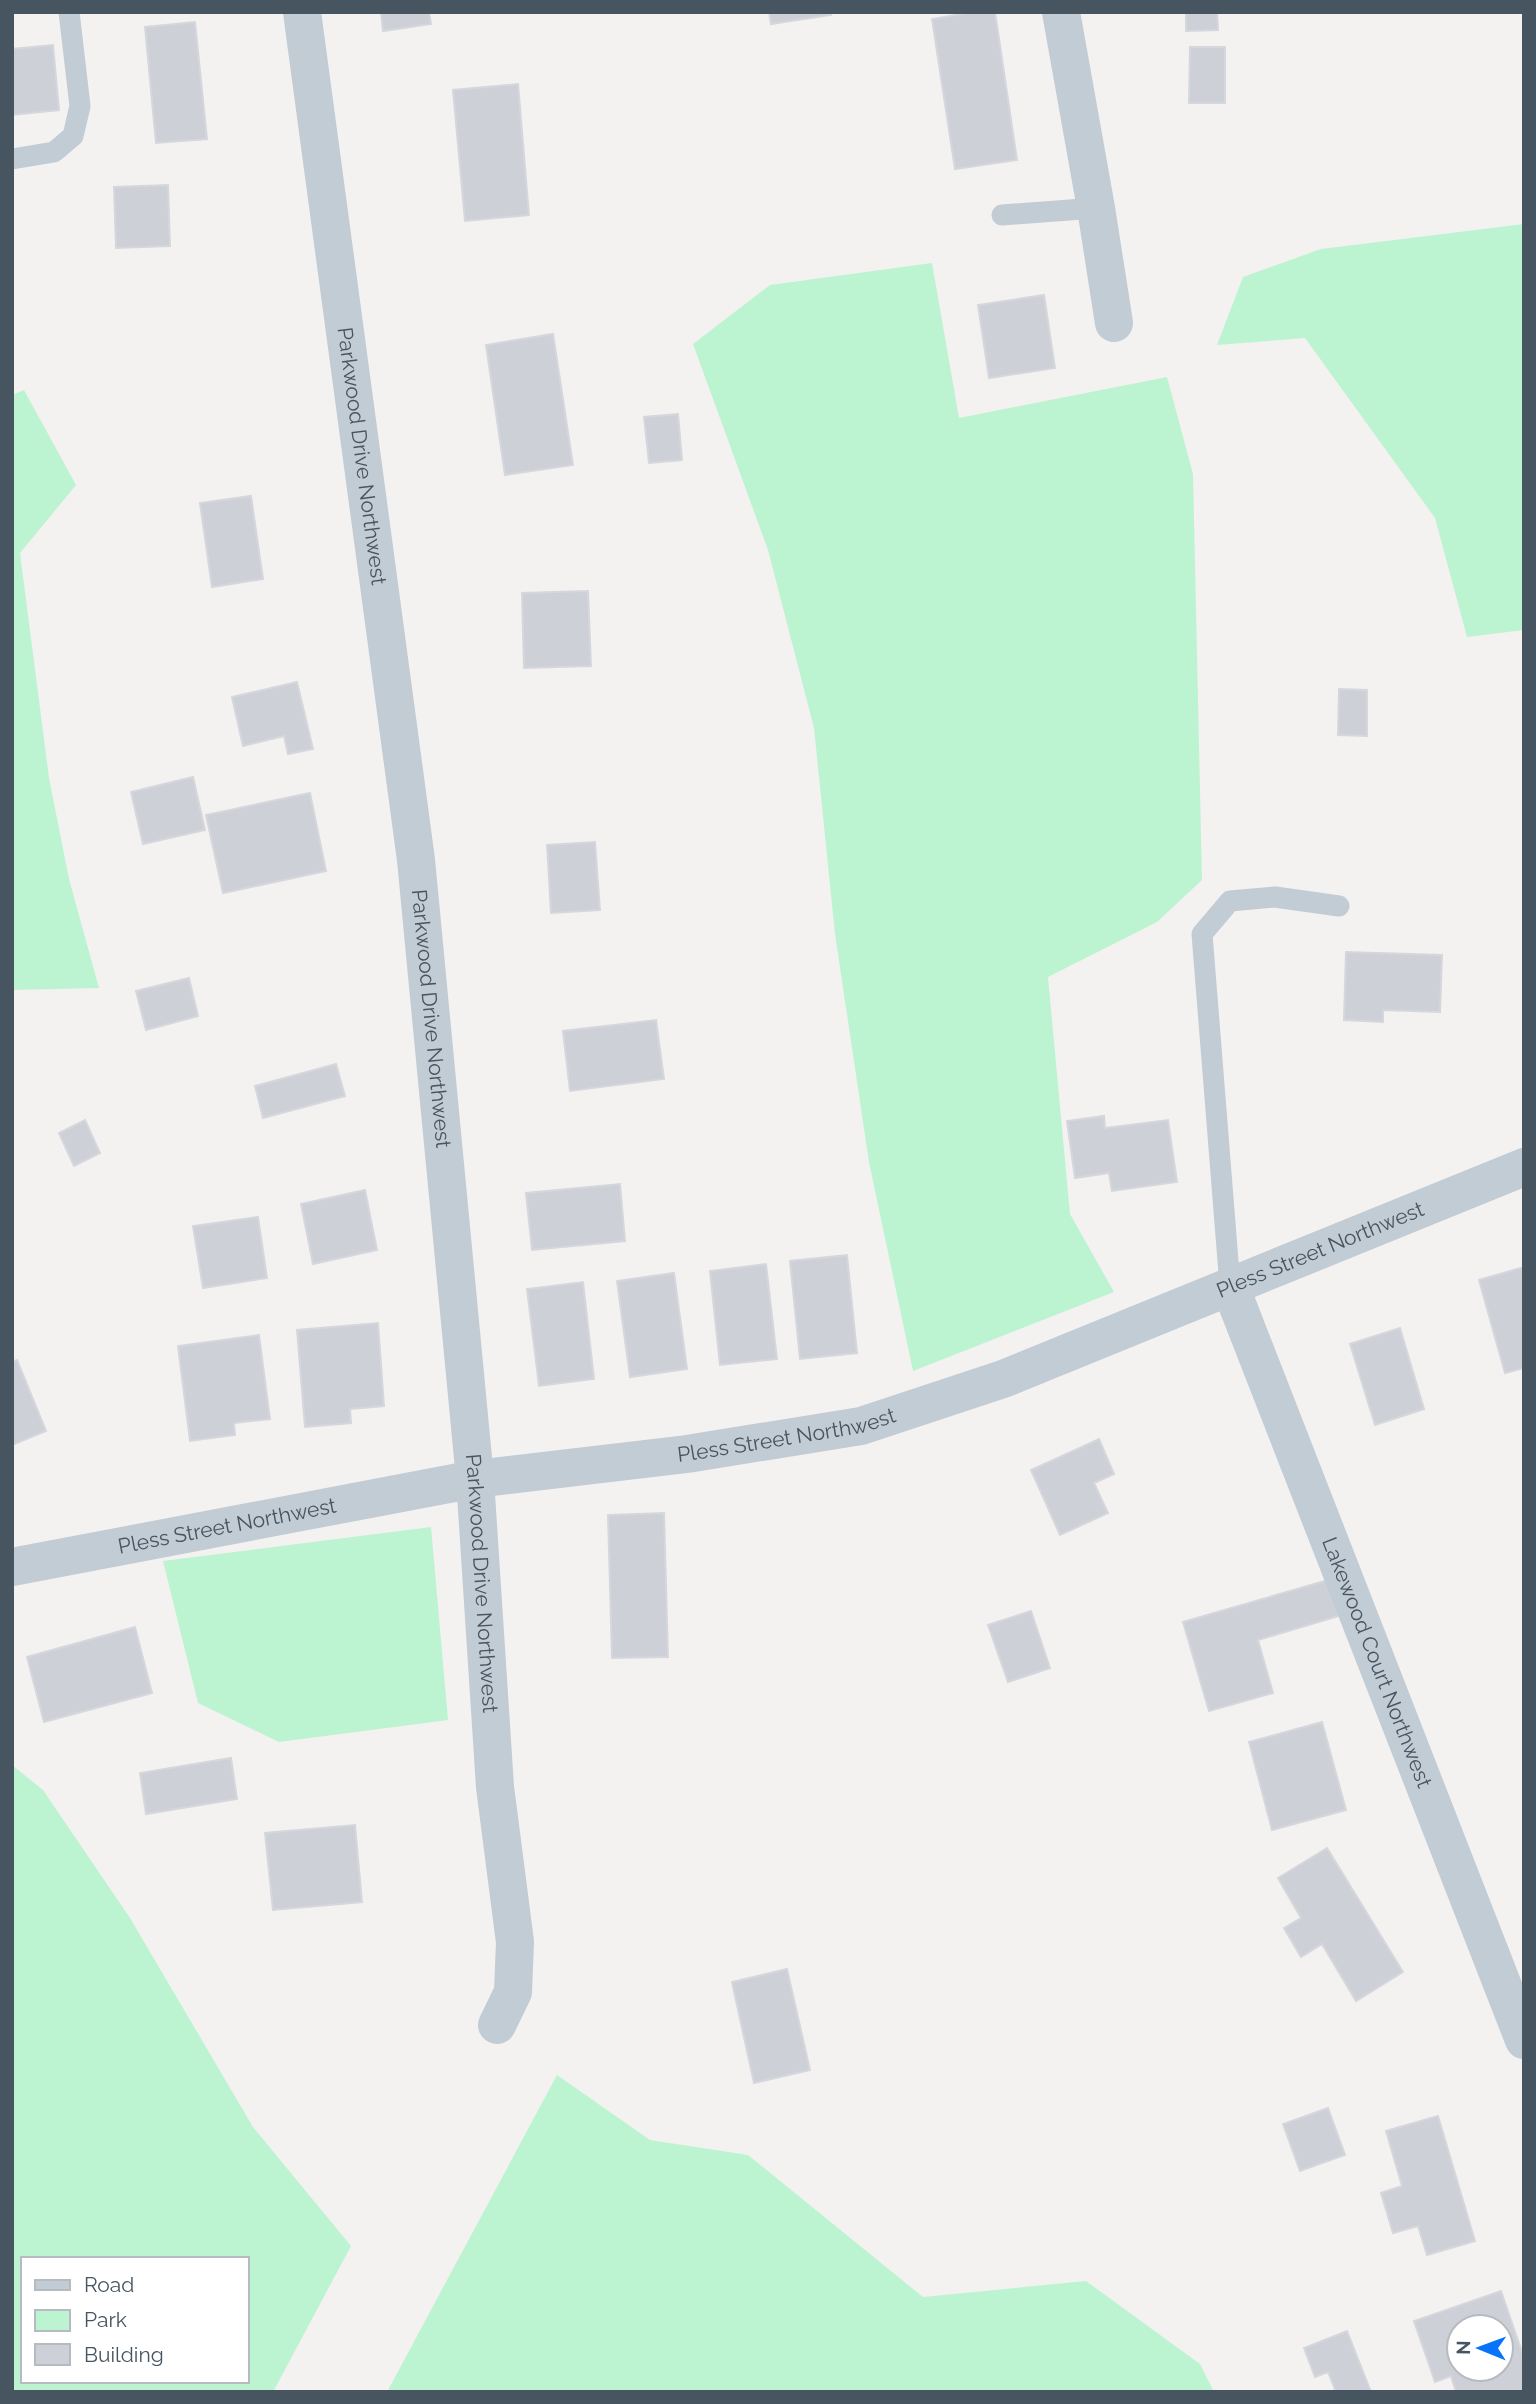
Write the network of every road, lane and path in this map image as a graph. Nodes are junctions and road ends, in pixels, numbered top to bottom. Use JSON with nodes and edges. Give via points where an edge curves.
{"nodes":[{"id":1,"x":69,"y":12,"type":"edge"},
{"id":2,"x":302,"y":12,"type":"edge"},
{"id":3,"x":1061,"y":12,"type":"edge"},
{"id":4,"x":12,"y":159,"type":"edge"},
{"id":5,"x":1096,"y":208,"type":"junction"},
{"id":6,"x":1002,"y":215,"type":"dead end"},
{"id":7,"x":1114,"y":323,"type":"dead end"},
{"id":8,"x":1339,"y":906,"type":"dead end"},
{"id":9,"x":1524,"y":1167,"type":"edge"},
{"id":10,"x":1230,"y":1286,"type":"junction"},
{"id":11,"x":475,"y":1479,"type":"junction"},
{"id":12,"x":12,"y":1567,"type":"edge"},
{"id":13,"x":498,"y":2025,"type":"dead end"},
{"id":14,"x":1524,"y":2040,"type":"edge"}],
"edges":[{"from":1,"to":4,"type":"lane","via":[[80,106],[73,136],[54,152]]},
{"from":2,"to":11,"type":"street","name":"Parkwood Drive Northwest","via":[[415,860]]},
{"from":3,"to":5,"type":"street"},
{"from":5,"to":6,"type":"lane"},
{"from":5,"to":7,"type":"street"},
{"from":8,"to":10,"type":"lane","via":[[1275,897],[1230,901],[1202,934]]},
{"from":9,"to":10,"type":"street","name":"Pless Street Northwest"},
{"from":10,"to":11,"type":"street","name":"Pless Street Northwest","via":[[1003,1379],[861,1426],[687,1454]]},
{"from":10,"to":14,"type":"street","name":"Lakewood Court Northwest"},
{"from":11,"to":12,"type":"street","name":"Pless Street Northwest"},
{"from":11,"to":13,"type":"street","name":"Parkwood Drive Northwest","via":[[495,1787],[515,1942],[513,1992]]}]}
